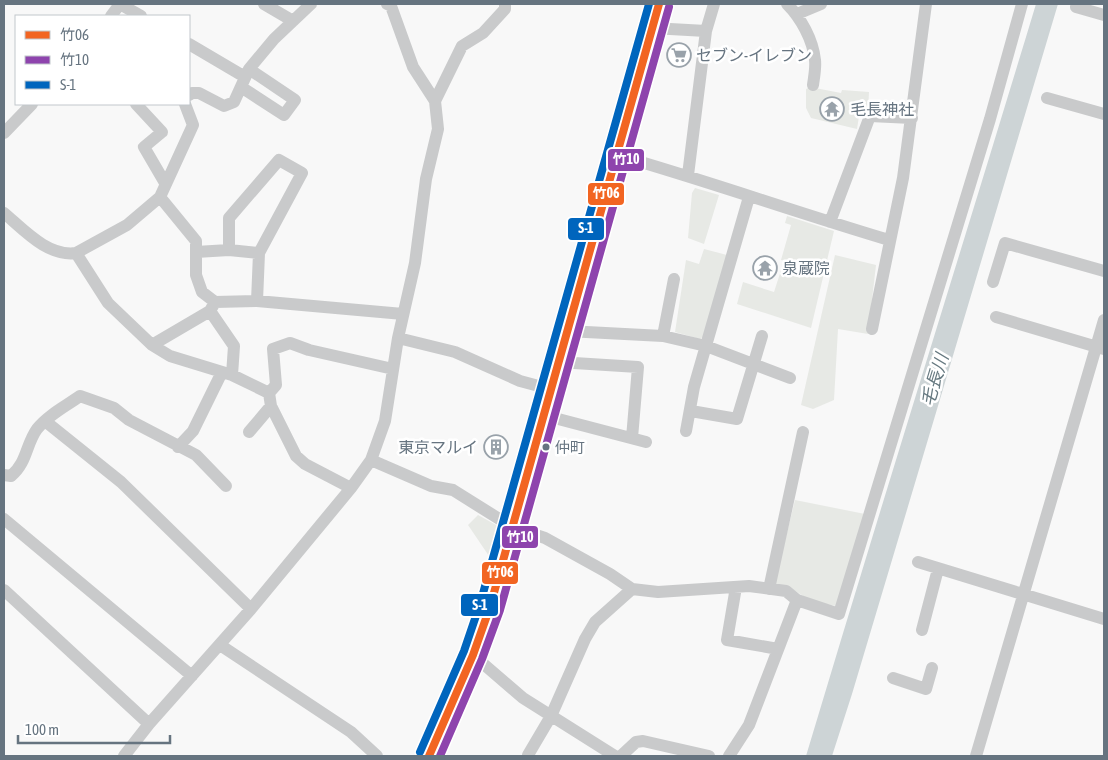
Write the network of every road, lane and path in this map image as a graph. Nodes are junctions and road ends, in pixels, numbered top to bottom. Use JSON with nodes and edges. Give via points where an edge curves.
{"nodes":[{"id":1,"x":120,"y":4,"type":"edge"},
{"id":2,"x":264,"y":4,"type":"edge"},
{"id":3,"x":311,"y":4,"type":"edge"},
{"id":4,"x":387,"y":4,"type":"edge"},
{"id":5,"x":505,"y":4,"type":"edge"},
{"id":6,"x":659,"y":4,"type":"edge"},
{"id":7,"x":714,"y":4,"type":"edge"},
{"id":8,"x":787,"y":4,"type":"edge"},
{"id":9,"x":821,"y":4,"type":"edge"},
{"id":10,"x":926,"y":4,"type":"edge"},
{"id":11,"x":1022,"y":4,"type":"edge"},
{"id":12,"x":1077,"y":4,"type":"edge"},
{"id":13,"x":797,"y":14,"type":"junction"},
{"id":14,"x":112,"y":15,"type":"edge"},
{"id":15,"x":139,"y":15,"type":"edge"},
{"id":16,"x":1104,"y":15,"type":"edge"},
{"id":17,"x":293,"y":21,"type":"junction"},
{"id":18,"x":652,"y":28,"type":"junction"},
{"id":19,"x":706,"y":31,"type":"junction"},
{"id":20,"x":190,"y":45,"type":"edge"},
{"id":21,"x":245,"y":77,"type":"junction"},
{"id":22,"x":813,"y":84,"type":"dead end"},
{"id":23,"x":190,"y":95,"type":"edge"},
{"id":24,"x":1047,"y":98,"type":"dead end"},
{"id":25,"x":435,"y":101,"type":"junction"},
{"id":26,"x":31,"y":105,"type":"edge"},
{"id":27,"x":137,"y":105,"type":"edge"},
{"id":28,"x":185,"y":105,"type":"edge"},
{"id":29,"x":1104,"y":114,"type":"edge"},
{"id":30,"x":912,"y":118,"type":"junction"},
{"id":31,"x":4,"y":134,"type":"edge"},
{"id":32,"x":617,"y":156,"type":"junction"},
{"id":33,"x":688,"y":175,"type":"junction"},
{"id":34,"x":165,"y":183,"type":"junction"},
{"id":35,"x":160,"y":197,"type":"junction"},
{"id":36,"x":749,"y":197,"type":"junction"},
{"id":37,"x":4,"y":213,"type":"edge"},
{"id":38,"x":830,"y":222,"type":"junction"},
{"id":39,"x":889,"y":240,"type":"junction"},
{"id":40,"x":229,"y":250,"type":"junction"},
{"id":41,"x":196,"y":252,"type":"junction"},
{"id":42,"x":76,"y":253,"type":"junction"},
{"id":43,"x":260,"y":253,"type":"junction"},
{"id":44,"x":1104,"y":271,"type":"edge"},
{"id":45,"x":674,"y":279,"type":"dead end"},
{"id":46,"x":993,"y":282,"type":"dead end"},
{"id":47,"x":256,"y":301,"type":"junction"},
{"id":48,"x":213,"y":306,"type":"junction"},
{"id":49,"x":403,"y":314,"type":"junction"},
{"id":50,"x":996,"y":317,"type":"dead end"},
{"id":51,"x":1104,"y":320,"type":"edge"},
{"id":52,"x":872,"y":329,"type":"dead end"},
{"id":53,"x":567,"y":331,"type":"junction"},
{"id":54,"x":662,"y":336,"type":"junction"},
{"id":55,"x":762,"y":336,"type":"dead end"},
{"id":56,"x":398,"y":338,"type":"junction"},
{"id":57,"x":152,"y":346,"type":"junction"},
{"id":58,"x":706,"y":346,"type":"junction"},
{"id":59,"x":1100,"y":348,"type":"edge"},
{"id":60,"x":558,"y":362,"type":"junction"},
{"id":61,"x":754,"y":363,"type":"junction"},
{"id":62,"x":393,"y":369,"type":"junction"},
{"id":63,"x":227,"y":373,"type":"junction"},
{"id":64,"x":790,"y":378,"type":"dead end"},
{"id":65,"x":550,"y":389,"type":"junction"},
{"id":66,"x":270,"y":399,"type":"junction"},
{"id":67,"x":692,"y":411,"type":"junction"},
{"id":68,"x":543,"y":415,"type":"junction"},
{"id":69,"x":45,"y":422,"type":"junction"},
{"id":70,"x":686,"y":431,"type":"dead end"},
{"id":71,"x":249,"y":432,"type":"dead end"},
{"id":72,"x":803,"y":432,"type":"dead end"},
{"id":73,"x":632,"y":438,"type":"junction"},
{"id":74,"x":646,"y":442,"type":"dead end"},
{"id":75,"x":178,"y":447,"type":"junction"},
{"id":76,"x":371,"y":460,"type":"junction"},
{"id":77,"x":4,"y":475,"type":"edge"},
{"id":78,"x":226,"y":486,"type":"dead end"},
{"id":79,"x":351,"y":488,"type":"junction"},
{"id":80,"x":4,"y":520,"type":"edge"},
{"id":81,"x":512,"y":527,"type":"junction"},
{"id":82,"x":918,"y":562,"type":"dead end"},
{"id":83,"x":938,"y":569,"type":"junction"},
{"id":84,"x":736,"y":586,"type":"junction"},
{"id":85,"x":769,"y":589,"type":"junction"},
{"id":86,"x":4,"y":590,"type":"edge"},
{"id":87,"x":632,"y":590,"type":"junction"},
{"id":88,"x":1024,"y":594,"type":"junction"},
{"id":89,"x":797,"y":600,"type":"junction"},
{"id":90,"x":251,"y":609,"type":"junction"},
{"id":91,"x":1104,"y":619,"type":"edge"},
{"id":92,"x":921,"y":621,"type":"dead end"},
{"id":93,"x":220,"y":645,"type":"junction"},
{"id":94,"x":778,"y":649,"type":"junction"},
{"id":95,"x":473,"y":655,"type":"junction"},
{"id":96,"x":932,"y":668,"type":"dead end"},
{"id":97,"x":192,"y":676,"type":"junction"},
{"id":98,"x":893,"y":678,"type":"dead end"},
{"id":99,"x":551,"y":716,"type":"junction"},
{"id":100,"x":149,"y":724,"type":"junction"},
{"id":101,"x":528,"y":755,"type":"dead end"},
{"id":102,"x":124,"y":756,"type":"edge"},
{"id":103,"x":377,"y":756,"type":"edge"},
{"id":104,"x":429,"y":756,"type":"edge"},
{"id":105,"x":615,"y":756,"type":"edge"},
{"id":106,"x":621,"y":756,"type":"edge"},
{"id":107,"x":709,"y":756,"type":"edge"},
{"id":108,"x":730,"y":756,"type":"edge"},
{"id":109,"x":976,"y":756,"type":"edge"}],
"edges":[{"from":1,"to":14,"type":"street"},
{"from":1,"to":15,"type":"street"},
{"from":2,"to":17,"type":"street"},
{"from":3,"to":17,"type":"street"},
{"from":4,"to":25,"type":"street","via":[[391,6],[414,67]]},
{"from":5,"to":25,"type":"street","via":[[505,9],[483,32],[462,46]]},
{"from":6,"to":18,"type":"street"},
{"from":7,"to":19,"type":"street"},
{"from":8,"to":13,"type":"street"},
{"from":9,"to":13,"type":"street"},
{"from":10,"to":30,"type":"street"},
{"from":11,"to":89,"type":"street","via":[[839,614]]},
{"from":12,"to":16,"type":"street","via":[[1076,7]]},
{"from":13,"to":22,"type":"street","via":[[815,60]]},
{"from":17,"to":21,"type":"street"},
{"from":18,"to":19,"type":"street"},
{"from":18,"to":32,"type":"street"},
{"from":19,"to":33,"type":"street"},
{"from":20,"to":21,"type":"street"},
{"from":21,"to":23,"type":"street","via":[[234,102],[224,106],[199,93]]},
{"from":24,"to":29,"type":"street"},
{"from":25,"to":49,"type":"street","via":[[438,129]]},
{"from":26,"to":31,"type":"street"},
{"from":27,"to":34,"type":"street","via":[[162,132],[144,147]]},
{"from":28,"to":34,"type":"street","via":[[193,125]]},
{"from":30,"to":38,"type":"street","via":[[870,116]]},
{"from":30,"to":39,"type":"street"},
{"from":32,"to":33,"type":"street"},
{"from":32,"to":53,"type":"street"},
{"from":33,"to":36,"type":"street"},
{"from":34,"to":35,"type":"street"},
{"from":35,"to":41,"type":"street","via":[[196,241]]},
{"from":35,"to":42,"type":"street","via":[[127,225]]},
{"from":36,"to":38,"type":"street"},
{"from":36,"to":58,"type":"street"},
{"from":37,"to":42,"type":"street","via":[[59,254]]},
{"from":38,"to":39,"type":"street"},
{"from":39,"to":52,"type":"street"},
{"from":40,"to":41,"type":"street"},
{"from":40,"to":43,"type":"street"},
{"from":40,"to":43,"type":"street","via":[[229,218],[279,160],[302,173]]},
{"from":41,"to":48,"type":"street","via":[[196,275],[202,292]]},
{"from":42,"to":57,"type":"street","via":[[108,303]]},
{"from":43,"to":47,"type":"street"},
{"from":44,"to":46,"type":"street","via":[[1005,243]]},
{"from":45,"to":54,"type":"street"},
{"from":47,"to":48,"type":"street"},
{"from":47,"to":49,"type":"street"},
{"from":48,"to":57,"type":"street"},
{"from":48,"to":63,"type":"street","via":[[234,346]]},
{"from":49,"to":56,"type":"street"},
{"from":50,"to":59,"type":"street"},
{"from":51,"to":59,"type":"street"},
{"from":53,"to":54,"type":"street"},
{"from":53,"to":60,"type":"street"},
{"from":54,"to":58,"type":"street"},
{"from":55,"to":61,"type":"street"},
{"from":56,"to":62,"type":"street"},
{"from":56,"to":65,"type":"street","via":[[456,352],[520,381]]},
{"from":57,"to":63,"type":"street","via":[[170,356]]},
{"from":58,"to":61,"type":"street"},
{"from":58,"to":67,"type":"street","via":[[694,387]]},
{"from":59,"to":88,"type":"street"},
{"from":60,"to":65,"type":"street"},
{"from":60,"to":73,"type":"street","via":[[638,367]]},
{"from":61,"to":64,"type":"street"},
{"from":61,"to":67,"type":"street","via":[[737,418]]},
{"from":62,"to":66,"type":"street","via":[[290,343],[274,349],[276,385]]},
{"from":62,"to":76,"type":"street","via":[[384,420]]},
{"from":63,"to":66,"type":"street"},
{"from":63,"to":75,"type":"street","via":[[193,432]]},
{"from":65,"to":68,"type":"street"},
{"from":66,"to":71,"type":"street"},
{"from":66,"to":79,"type":"street","via":[[296,456],[304,464]]},
{"from":67,"to":70,"type":"street"},
{"from":68,"to":73,"type":"street"},
{"from":68,"to":81,"type":"street"},
{"from":69,"to":75,"type":"street","via":[[80,396],[114,408],[128,420]]},
{"from":69,"to":77,"type":"street","via":[[36,430],[19,469],[11,476]]},
{"from":69,"to":90,"type":"street","via":[[121,482]]},
{"from":72,"to":85,"type":"street"},
{"from":73,"to":74,"type":"street"},
{"from":75,"to":78,"type":"street","via":[[196,455]]},
{"from":76,"to":79,"type":"street"},
{"from":76,"to":81,"type":"street","via":[[431,486],[453,490]]},
{"from":79,"to":90,"type":"street"},
{"from":80,"to":97,"type":"street"},
{"from":81,"to":87,"type":"street","via":[[545,538]]},
{"from":81,"to":95,"type":"street"},
{"from":82,"to":83,"type":"street"},
{"from":83,"to":88,"type":"street"},
{"from":83,"to":92,"type":"street"},
{"from":84,"to":85,"type":"street"},
{"from":84,"to":87,"type":"street","via":[[658,592]]},
{"from":84,"to":94,"type":"street","via":[[727,640]]},
{"from":85,"to":89,"type":"street","via":[[786,592]]},
{"from":86,"to":100,"type":"street"},
{"from":87,"to":99,"type":"street","via":[[595,622]]},
{"from":88,"to":91,"type":"street"},
{"from":88,"to":109,"type":"street"},
{"from":89,"to":94,"type":"street"},
{"from":90,"to":93,"type":"street"},
{"from":93,"to":97,"type":"street"},
{"from":93,"to":103,"type":"street","via":[[351,732]]},
{"from":94,"to":108,"type":"street","via":[[748,725]]},
{"from":95,"to":99,"type":"street","via":[[523,698]]},
{"from":95,"to":104,"type":"street"},
{"from":96,"to":98,"type":"street","via":[[926,689]]},
{"from":97,"to":100,"type":"street"},
{"from":99,"to":101,"type":"street"},
{"from":99,"to":105,"type":"street"},
{"from":100,"to":102,"type":"street"},
{"from":106,"to":107,"type":"street","via":[[643,740]]}]}
